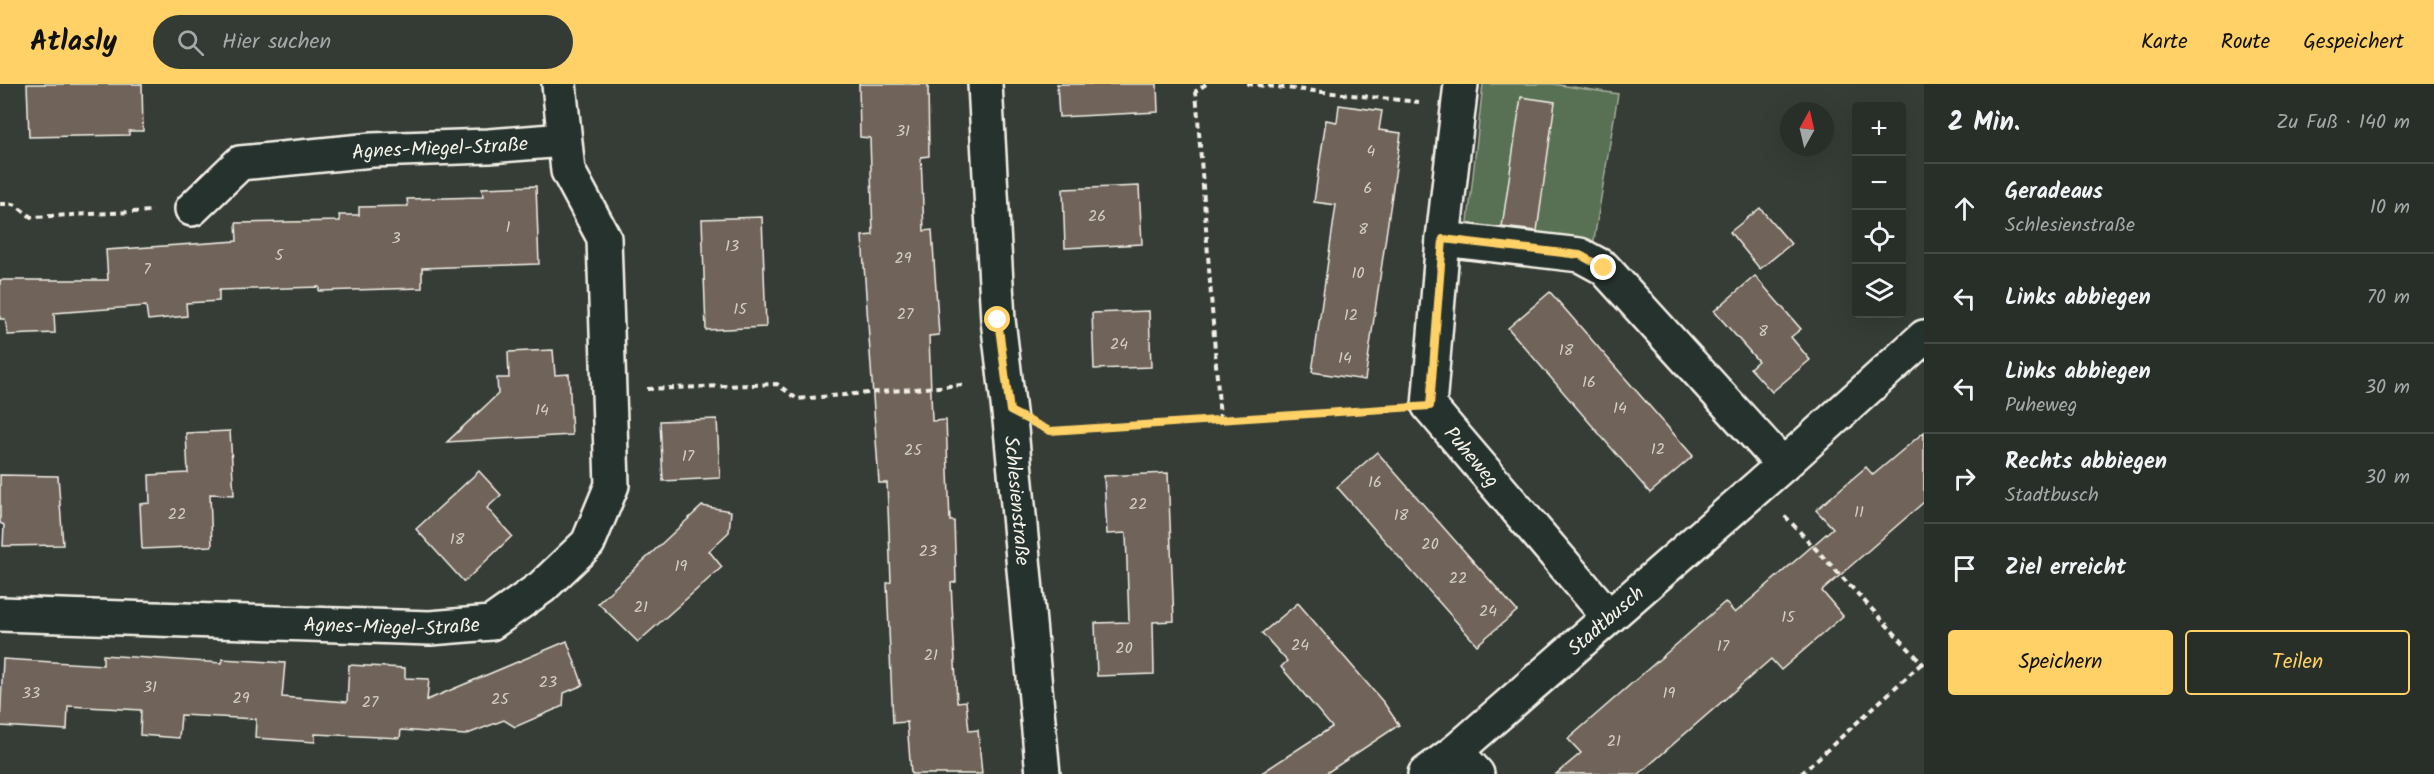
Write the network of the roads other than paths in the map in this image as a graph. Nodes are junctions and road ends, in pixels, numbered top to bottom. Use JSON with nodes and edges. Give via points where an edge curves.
{"nodes":[{"id":1,"x":559,"y":84,"type":"edge"},
{"id":2,"x":985,"y":84,"type":"edge"},
{"id":3,"x":1460,"y":95,"type":"edge"},
{"id":4,"x":564,"y":140,"type":"junction"},
{"id":5,"x":192,"y":209,"type":"road end"},
{"id":6,"x":1443,"y":239,"type":"junction"},
{"id":7,"x":1924,"y":337,"type":"edge"},
{"id":8,"x":1783,"y":465,"type":"junction"},
{"id":9,"x":0,"y":614,"type":"edge"},
{"id":10,"x":1609,"y":617,"type":"junction"},
{"id":11,"x":1467,"y":763,"type":"edge"},
{"id":12,"x":1043,"y":774,"type":"edge"},
{"id":13,"x":1425,"y":774,"type":"edge"}],
"edges":[{"from":1,"to":4,"type":"street","name":"Agnes-Miegel-Straße"},
{"from":2,"to":12,"type":"street","name":"Schlesienstraße","via":[[998,320]]},
{"from":3,"to":6,"type":"street"},
{"from":4,"to":5,"type":"street","name":"Agnes-Miegel-Straße","via":[[372,150],[240,163]]},
{"from":4,"to":9,"type":"street","name":"Agnes-Miegel-Straße","via":[[568,171],[604,238],[612,485],[588,543],[542,587],[490,623],[430,628]]},
{"from":6,"to":8,"type":"street","via":[[1580,255],[1604,268]]},
{"from":6,"to":10,"type":"street","name":"Puheweg","via":[[1430,406]]},
{"from":7,"to":8,"type":"street","name":"Stadtbusch"},
{"from":8,"to":10,"type":"street","name":"Stadtbusch"},
{"from":10,"to":11,"type":"street","name":"Stadtbusch"},
{"from":11,"to":13,"type":"street","name":"Stadtbusch"}]}
